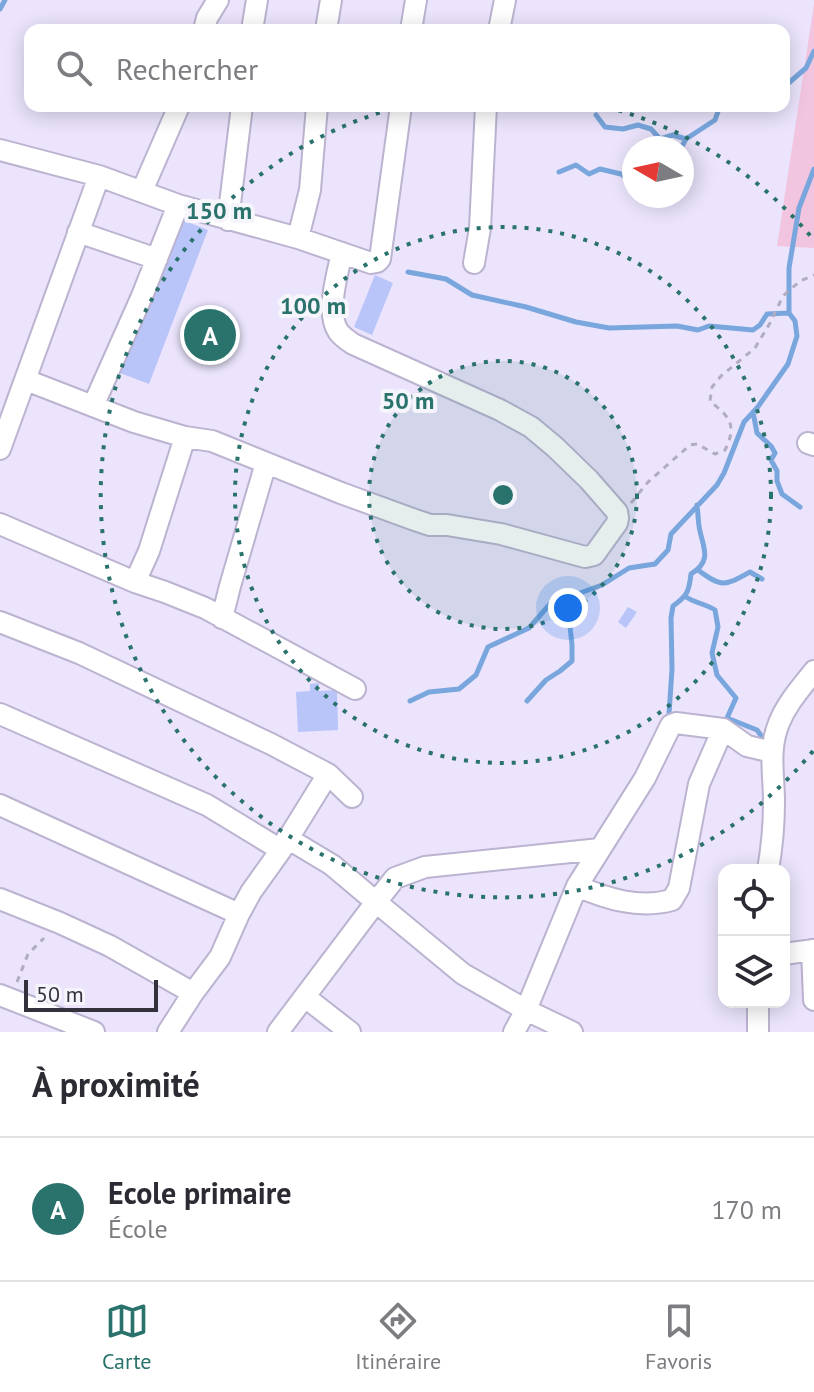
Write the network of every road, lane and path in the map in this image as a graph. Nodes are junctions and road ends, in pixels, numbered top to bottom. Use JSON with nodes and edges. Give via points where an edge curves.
{"nodes":[{"id":1,"x":218,"y":0,"type":"edge"},
{"id":2,"x":257,"y":0,"type":"edge"},
{"id":3,"x":331,"y":0,"type":"edge"},
{"id":4,"x":416,"y":0,"type":"edge"},
{"id":5,"x":505,"y":0,"type":"edge"},
{"id":6,"x":206,"y":24,"type":"edge"},
{"id":7,"x":253,"y":24,"type":"edge"},
{"id":8,"x":327,"y":24,"type":"edge"},
{"id":9,"x":412,"y":24,"type":"edge"},
{"id":10,"x":500,"y":24,"type":"edge"},
{"id":11,"x":176,"y":112,"type":"edge"},
{"id":12,"x":241,"y":112,"type":"edge"},
{"id":13,"x":317,"y":112,"type":"edge"},
{"id":14,"x":400,"y":112,"type":"edge"},
{"id":15,"x":486,"y":112,"type":"edge"},
{"id":16,"x":0,"y":150,"type":"edge"},
{"id":17,"x":99,"y":176,"type":"junction"},
{"id":18,"x":142,"y":191,"type":"junction"},
{"id":19,"x":178,"y":205,"type":"junction"},
{"id":20,"x":228,"y":220,"type":"junction"},
{"id":21,"x":78,"y":232,"type":"junction"},
{"id":22,"x":298,"y":238,"type":"junction"},
{"id":23,"x":342,"y":253,"type":"junction"},
{"id":24,"x":157,"y":259,"type":"junction"},
{"id":25,"x":474,"y":263,"type":"dead end"},
{"id":26,"x":814,"y":275,"type":"edge"},
{"id":27,"x":26,"y":380,"type":"junction"},
{"id":28,"x":93,"y":406,"type":"junction"},
{"id":29,"x":185,"y":437,"type":"junction"},
{"id":30,"x":0,"y":449,"type":"edge"},
{"id":31,"x":266,"y":463,"type":"junction"},
{"id":32,"x":618,"y":518,"type":"junction"},
{"id":33,"x":0,"y":524,"type":"edge"},
{"id":34,"x":135,"y":582,"type":"junction"},
{"id":35,"x":222,"y":618,"type":"junction"},
{"id":36,"x":0,"y":622,"type":"edge"},
{"id":37,"x":814,"y":671,"type":"edge"},
{"id":38,"x":355,"y":689,"type":"dead end"},
{"id":39,"x":0,"y":714,"type":"edge"},
{"id":40,"x":723,"y":729,"type":"junction"},
{"id":41,"x":772,"y":752,"type":"junction"},
{"id":42,"x":328,"y":774,"type":"junction"},
{"id":43,"x":352,"y":797,"type":"dead end"},
{"id":44,"x":0,"y":805,"type":"edge"},
{"id":45,"x":284,"y":844,"type":"junction"},
{"id":46,"x":600,"y":849,"type":"junction"},
{"id":47,"x":769,"y":864,"type":"edge"},
{"id":48,"x":577,"y":886,"type":"junction"},
{"id":49,"x":0,"y":899,"type":"edge"},
{"id":50,"x":376,"y":902,"type":"junction"},
{"id":51,"x":239,"y":914,"type":"junction"},
{"id":52,"x":60,"y":923,"type":"junction"},
{"id":53,"x":813,"y":950,"type":"edge"},
{"id":54,"x":790,"y":953,"type":"edge"},
{"id":55,"x":193,"y":993,"type":"junction"},
{"id":56,"x":5,"y":997,"type":"edge"},
{"id":57,"x":305,"y":997,"type":"junction"},
{"id":58,"x":814,"y":1000,"type":"edge"},
{"id":59,"x":758,"y":1008,"type":"edge"},
{"id":60,"x":526,"y":1010,"type":"junction"},
{"id":61,"x":94,"y":1032,"type":"edge"},
{"id":62,"x":168,"y":1032,"type":"edge"},
{"id":63,"x":278,"y":1032,"type":"edge"},
{"id":64,"x":350,"y":1032,"type":"edge"},
{"id":65,"x":514,"y":1032,"type":"edge"},
{"id":66,"x":572,"y":1032,"type":"edge"},
{"id":67,"x":758,"y":1032,"type":"edge"}],
"edges":[{"from":1,"to":6,"type":"street"},
{"from":2,"to":7,"type":"street"},
{"from":3,"to":8,"type":"street"},
{"from":4,"to":9,"type":"street"},
{"from":5,"to":10,"type":"street"},
{"from":11,"to":18,"type":"street"},
{"from":12,"to":20,"type":"street"},
{"from":13,"to":22,"type":"street","via":[[310,190]]},
{"from":14,"to":23,"type":"street","via":[[380,259],[371,263]]},
{"from":15,"to":25,"type":"street"},
{"from":16,"to":17,"type":"street"},
{"from":17,"to":18,"type":"street"},
{"from":17,"to":21,"type":"street"},
{"from":18,"to":19,"type":"street"},
{"from":19,"to":20,"type":"street"},
{"from":19,"to":24,"type":"street"},
{"from":20,"to":22,"type":"street"},
{"from":21,"to":24,"type":"street"},
{"from":21,"to":27,"type":"street"},
{"from":22,"to":23,"type":"street"},
{"from":23,"to":32,"type":"street","via":[[332,320],[339,334],[531,427],[589,480]]},
{"from":24,"to":28,"type":"street"},
{"from":26,"to":32,"type":"path","via":[[783,296],[755,348],[712,387],[710,401],[730,425],[725,450],[715,454],[690,445]]},
{"from":27,"to":28,"type":"street"},
{"from":27,"to":30,"type":"street"},
{"from":28,"to":29,"type":"street"},
{"from":29,"to":31,"type":"street","via":[[212,441]]},
{"from":29,"to":34,"type":"street"},
{"from":31,"to":32,"type":"street","via":[[430,525],[501,534],[585,557],[594,555]]},
{"from":31,"to":35,"type":"street"},
{"from":33,"to":34,"type":"street"},
{"from":34,"to":35,"type":"street"},
{"from":35,"to":38,"type":"street"},
{"from":36,"to":42,"type":"street","via":[[79,653]]},
{"from":37,"to":41,"type":"street","via":[[785,711]]},
{"from":39,"to":45,"type":"street"},
{"from":40,"to":41,"type":"street","via":[[747,746]]},
{"from":40,"to":46,"type":"street","via":[[671,725]]},
{"from":40,"to":48,"type":"street","via":[[699,784],[679,888],[672,900],[633,903]]},
{"from":41,"to":47,"type":"street"},
{"from":42,"to":43,"type":"street"},
{"from":42,"to":45,"type":"street"},
{"from":44,"to":51,"type":"street"},
{"from":45,"to":50,"type":"street","via":[[332,865]]},
{"from":45,"to":51,"type":"street"},
{"from":46,"to":48,"type":"street"},
{"from":46,"to":50,"type":"street","via":[[425,867],[395,878]]},
{"from":48,"to":60,"type":"street"},
{"from":49,"to":52,"type":"street"},
{"from":50,"to":57,"type":"street"},
{"from":50,"to":60,"type":"street","via":[[463,974]]},
{"from":51,"to":55,"type":"street","via":[[220,957]]},
{"from":52,"to":55,"type":"street"},
{"from":52,"to":56,"type":"path","via":[[28,954]]},
{"from":53,"to":54,"type":"street"},
{"from":53,"to":58,"type":"street"},
{"from":55,"to":62,"type":"street"},
{"from":56,"to":61,"type":"street"},
{"from":57,"to":63,"type":"street"},
{"from":57,"to":64,"type":"street"},
{"from":59,"to":67,"type":"street"},
{"from":60,"to":65,"type":"street"},
{"from":60,"to":66,"type":"street"}]}
